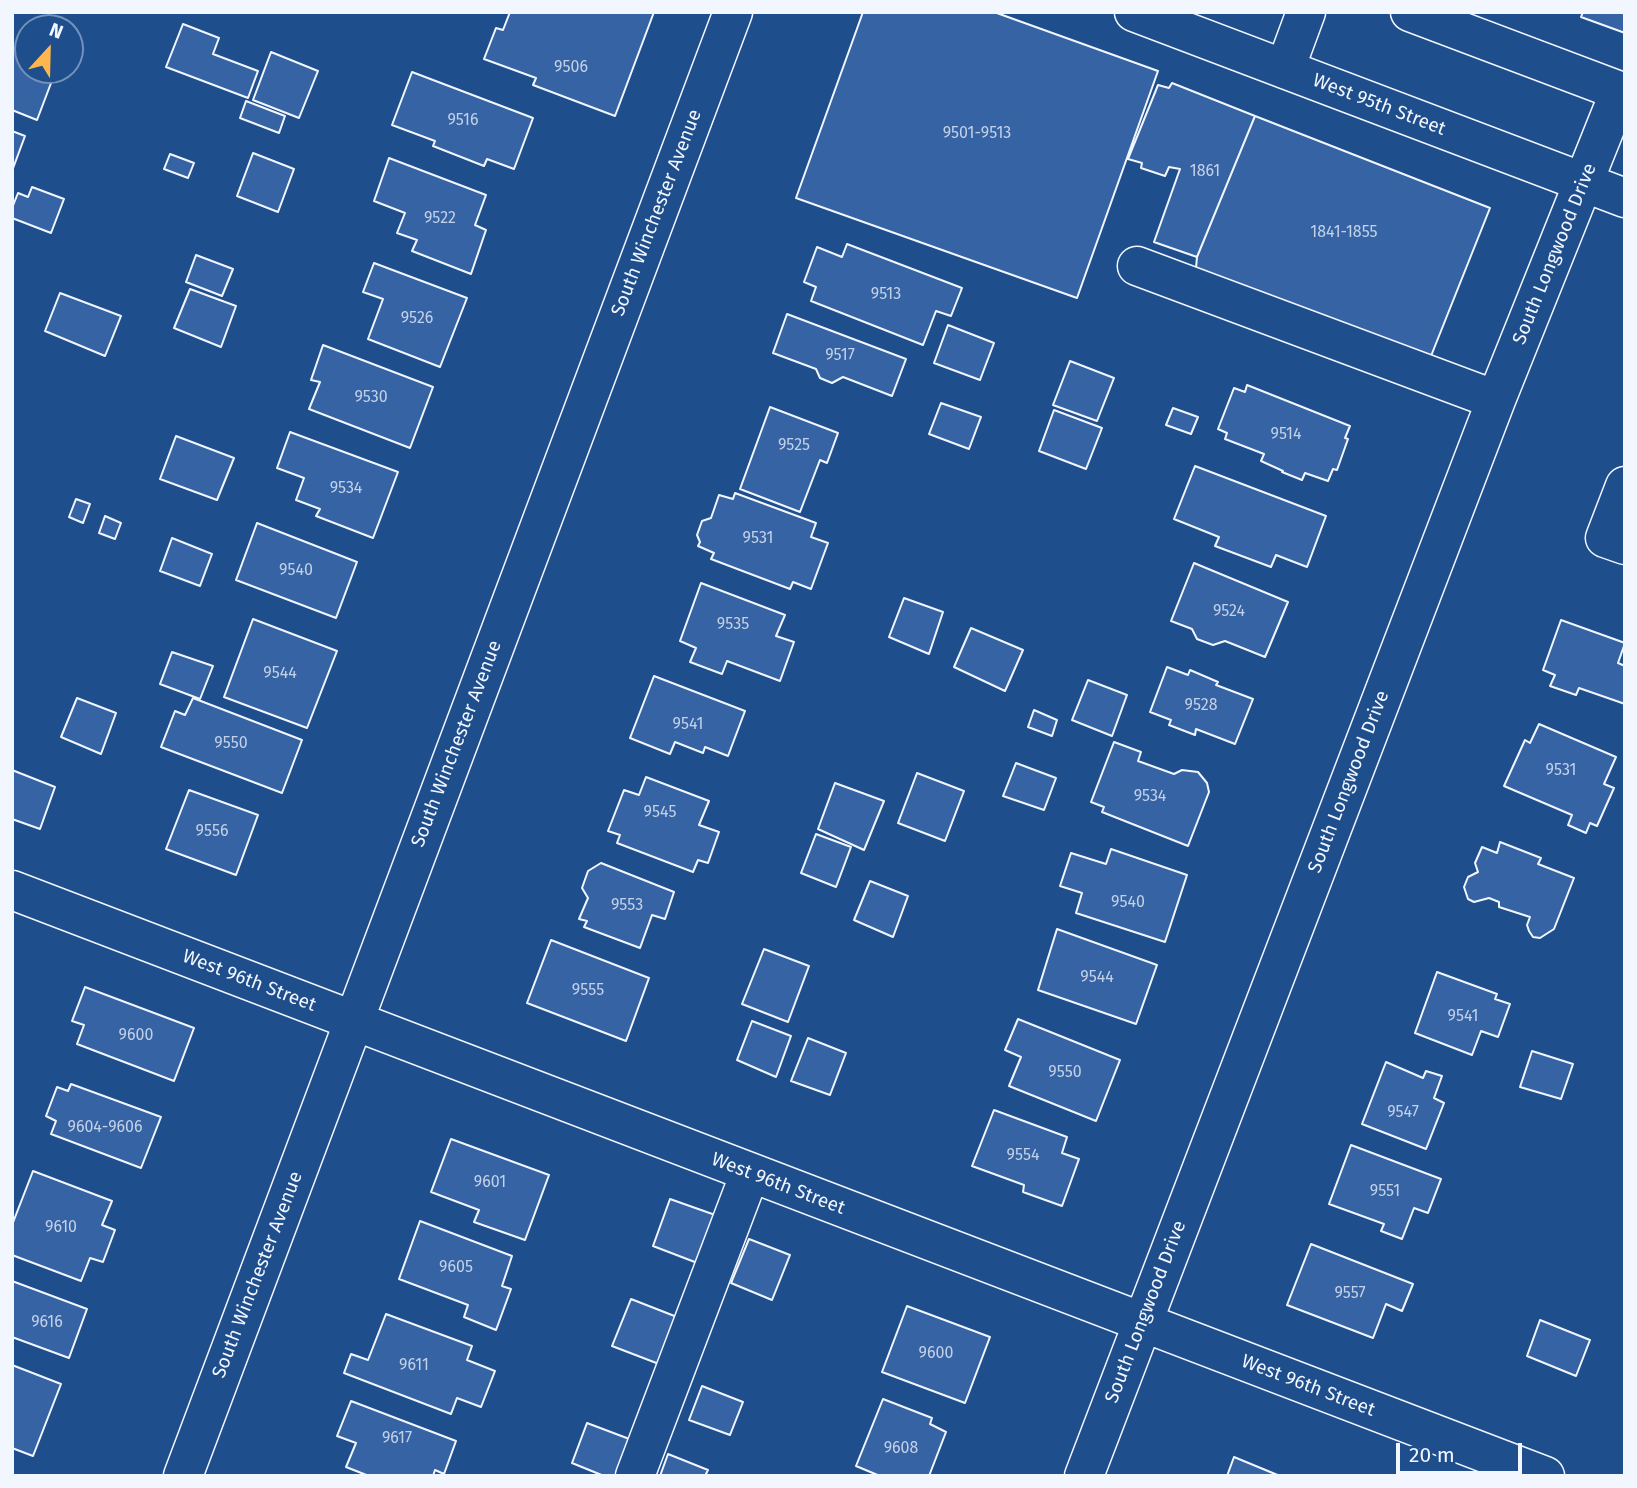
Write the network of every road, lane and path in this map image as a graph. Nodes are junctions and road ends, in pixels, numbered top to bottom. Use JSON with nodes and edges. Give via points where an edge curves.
{"nodes":[{"id":1,"x":733,"y":12,"type":"edge"},
{"id":2,"x":1134,"y":12,"type":"edge"},
{"id":3,"x":1306,"y":12,"type":"edge"},
{"id":4,"x":1410,"y":12,"type":"edge"},
{"id":5,"x":1285,"y":69,"type":"junction"},
{"id":6,"x":1622,"y":92,"type":"edge"},
{"id":7,"x":1584,"y":183,"type":"junction"},
{"id":8,"x":1625,"y":198,"type":"edge"},
{"id":9,"x":1137,"y":266,"type":"dead end"},
{"id":10,"x":1496,"y":400,"type":"junction"},
{"id":11,"x":1625,"y":486,"type":"edge"},
{"id":12,"x":1625,"y":545,"type":"edge"},
{"id":13,"x":12,"y":890,"type":"edge"},
{"id":14,"x":353,"y":1021,"type":"junction"},
{"id":15,"x":750,"y":1172,"type":"junction"},
{"id":16,"x":1141,"y":1323,"type":"junction"},
{"id":17,"x":183,"y":1476,"type":"edge"},
{"id":18,"x":635,"y":1476,"type":"edge"},
{"id":19,"x":1084,"y":1476,"type":"edge"},
{"id":20,"x":1545,"y":1476,"type":"edge"}],
"edges":[{"from":1,"to":14,"type":"street","name":"South Winchester Avenue"},
{"from":2,"to":5,"type":"street","name":"West 95th Street"},
{"from":3,"to":5,"type":"street"},
{"from":4,"to":6,"type":"street"},
{"from":5,"to":7,"type":"street","name":"West 95th Street"},
{"from":6,"to":7,"type":"street","name":"South Longwood Drive"},
{"from":7,"to":8,"type":"street","name":"West 95th Street"},
{"from":7,"to":10,"type":"street","name":"South Longwood Drive"},
{"from":9,"to":10,"type":"street"},
{"from":10,"to":16,"type":"street","name":"South Longwood Drive"},
{"from":11,"to":12,"type":"street","via":[[1605,538]]},
{"from":13,"to":14,"type":"street","name":"West 96th Street"},
{"from":14,"to":15,"type":"street","name":"West 96th Street"},
{"from":14,"to":17,"type":"street","name":"South Winchester Avenue"},
{"from":15,"to":16,"type":"street","name":"West 96th Street"},
{"from":15,"to":18,"type":"street"},
{"from":16,"to":19,"type":"street","name":"South Longwood Drive"},
{"from":16,"to":20,"type":"street","name":"West 96th Street"}]}
